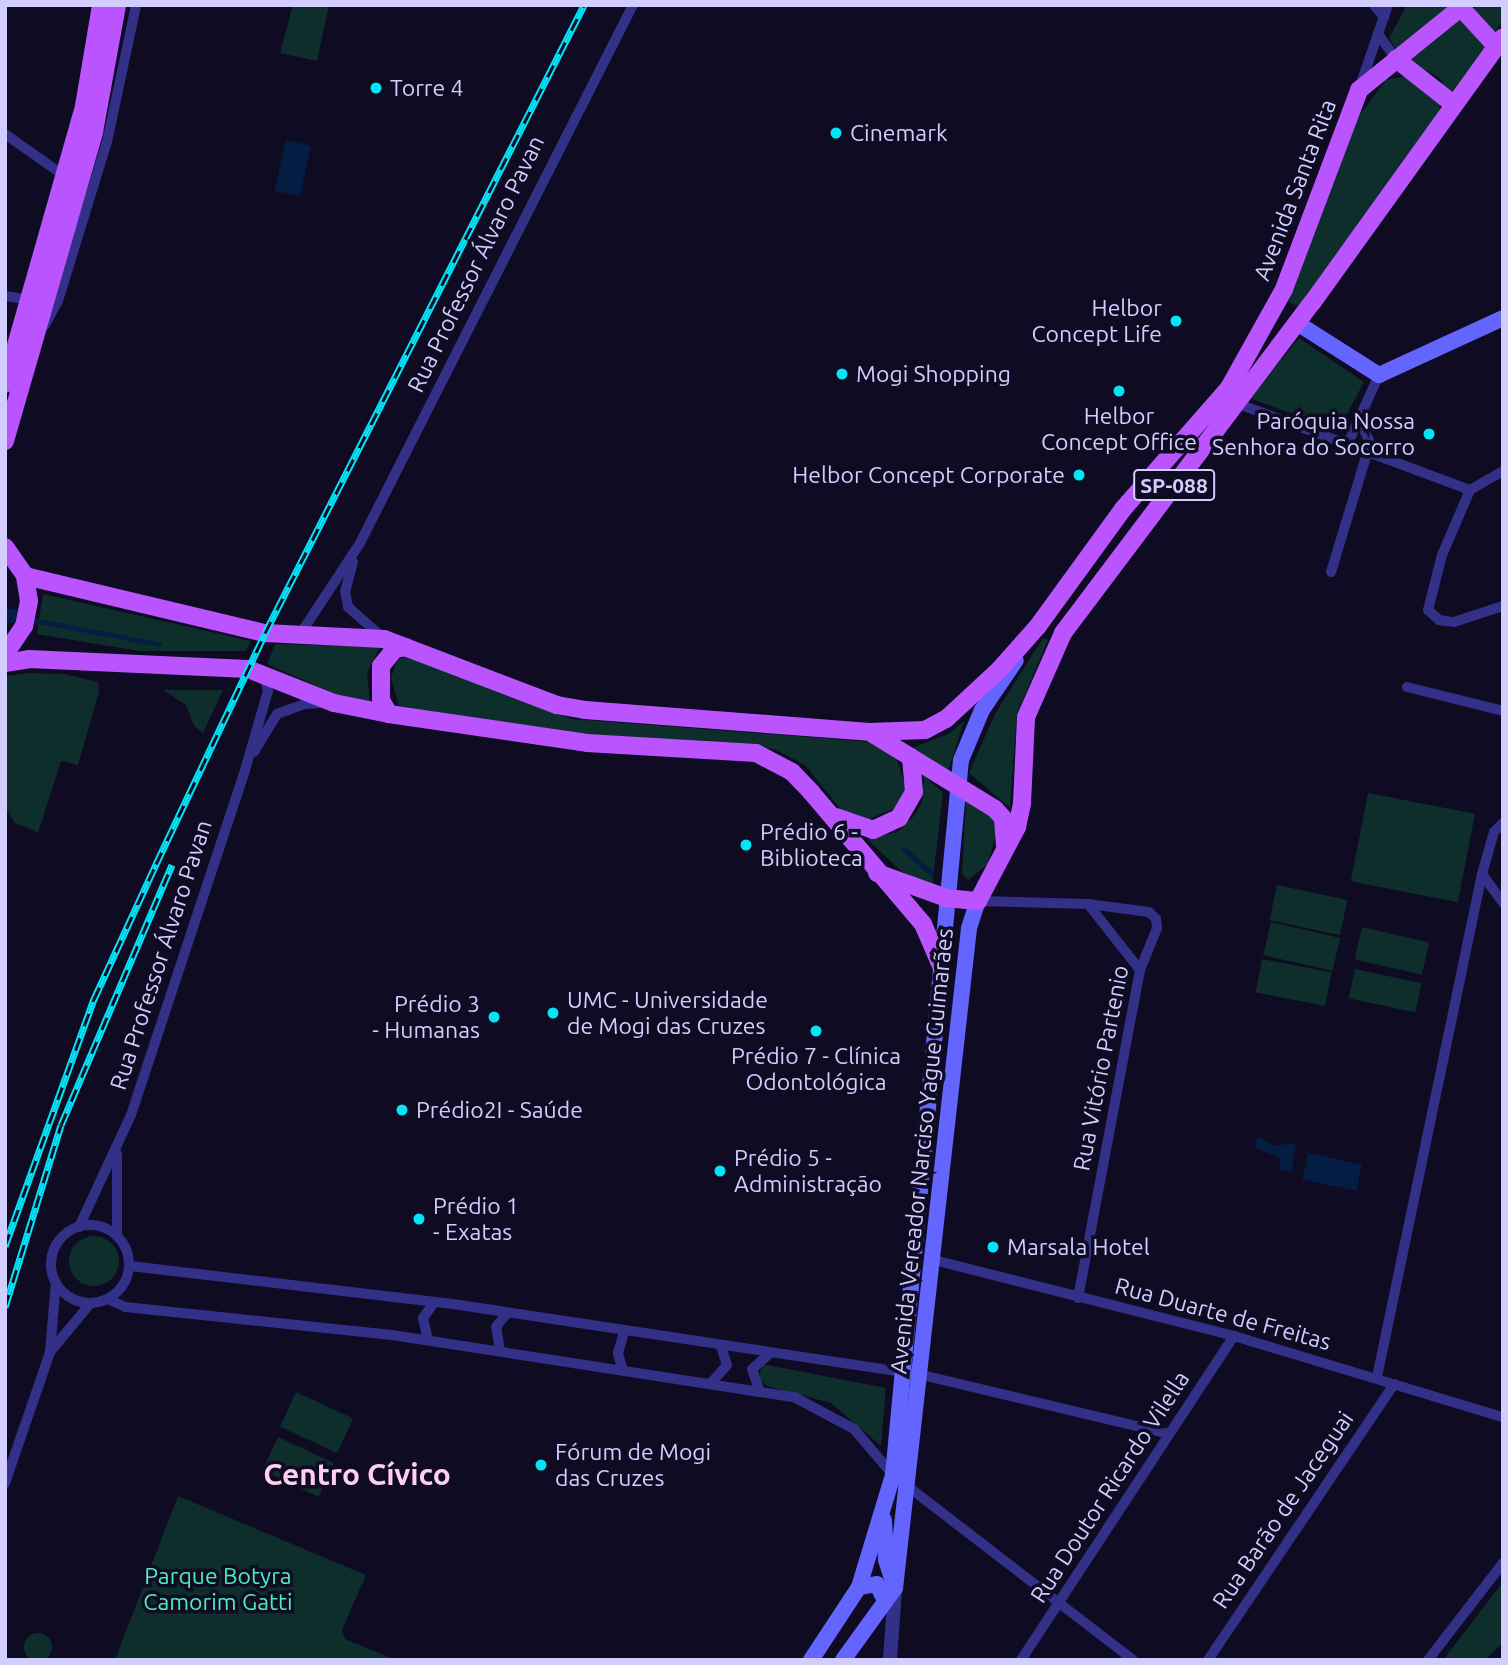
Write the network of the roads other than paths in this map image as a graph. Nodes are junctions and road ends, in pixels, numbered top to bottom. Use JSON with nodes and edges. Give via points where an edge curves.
{"nodes":[{"id":1,"x":101,"y":5,"type":"edge"},
{"id":2,"x":117,"y":5,"type":"edge"},
{"id":3,"x":136,"y":5,"type":"edge"},
{"id":4,"x":633,"y":5,"type":"edge"},
{"id":5,"x":1374,"y":5,"type":"edge"},
{"id":6,"x":1461,"y":6,"type":"edge"},
{"id":7,"x":1386,"y":11,"type":"edge"},
{"id":8,"x":1378,"y":34,"type":"junction"},
{"id":9,"x":1500,"y":41,"type":"edge"},
{"id":10,"x":1396,"y":60,"type":"junction"},
{"id":11,"x":1359,"y":90,"type":"junction"},
{"id":12,"x":1452,"y":103,"type":"junction"},
{"id":13,"x":5,"y":134,"type":"edge"},
{"id":14,"x":71,"y":181,"type":"junction"},
{"id":15,"x":5,"y":296,"type":"edge"},
{"id":16,"x":29,"y":300,"type":"junction"},
{"id":17,"x":1274,"y":312,"type":"junction"},
{"id":18,"x":1503,"y":318,"type":"edge"},
{"id":19,"x":1297,"y":323,"type":"junction"},
{"id":20,"x":32,"y":347,"type":"junction"},
{"id":21,"x":1379,"y":375,"type":"junction"},
{"id":22,"x":5,"y":384,"type":"edge"},
{"id":23,"x":1236,"y":403,"type":"junction"},
{"id":24,"x":1359,"y":419,"type":"junction"},
{"id":25,"x":5,"y":441,"type":"edge"},
{"id":26,"x":1348,"y":443,"type":"junction"},
{"id":27,"x":1371,"y":451,"type":"junction"},
{"id":28,"x":1503,"y":471,"type":"edge"},
{"id":29,"x":1470,"y":489,"type":"junction"},
{"id":30,"x":360,"y":543,"type":"junction"},
{"id":31,"x":5,"y":547,"type":"edge"},
{"id":32,"x":1331,"y":572,"type":"dead end"},
{"id":33,"x":25,"y":576,"type":"junction"},
{"id":34,"x":1503,"y":606,"type":"edge"},
{"id":35,"x":1038,"y":626,"type":"junction"},
{"id":36,"x":299,"y":636,"type":"junction"},
{"id":37,"x":384,"y":639,"type":"junction"},
{"id":38,"x":406,"y":647,"type":"junction"},
{"id":39,"x":5,"y":654,"type":"edge"},
{"id":40,"x":5,"y":663,"type":"edge"},
{"id":41,"x":261,"y":671,"type":"junction"},
{"id":42,"x":1407,"y":687,"type":"dead end"},
{"id":43,"x":334,"y":703,"type":"junction"},
{"id":44,"x":1503,"y":711,"type":"edge"},
{"id":45,"x":389,"y":714,"type":"junction"},
{"id":46,"x":869,"y":732,"type":"junction"},
{"id":47,"x":911,"y":757,"type":"junction"},
{"id":48,"x":245,"y":770,"type":"junction"},
{"id":49,"x":958,"y":785,"type":"junction"},
{"id":50,"x":829,"y":814,"type":"junction"},
{"id":51,"x":1503,"y":823,"type":"edge"},
{"id":52,"x":1005,"y":851,"type":"junction"},
{"id":53,"x":877,"y":873,"type":"junction"},
{"id":54,"x":1482,"y":874,"type":"junction"},
{"id":55,"x":947,"y":898,"type":"junction"},
{"id":56,"x":978,"y":901,"type":"junction"},
{"id":57,"x":1503,"y":903,"type":"edge"},
{"id":58,"x":1088,"y":904,"type":"junction"},
{"id":59,"x":940,"y":966,"type":"junction"},
{"id":60,"x":1140,"y":970,"type":"junction"},
{"id":61,"x":117,"y":1153,"type":"junction"},
{"id":62,"x":79,"y":1227,"type":"junction"},
{"id":63,"x":117,"y":1236,"type":"junction"},
{"id":64,"x":930,"y":1259,"type":"junction"},
{"id":65,"x":130,"y":1266,"type":"junction"},
{"id":66,"x":55,"y":1282,"type":"junction"},
{"id":67,"x":1078,"y":1298,"type":"junction"},
{"id":68,"x":108,"y":1299,"type":"junction"},
{"id":69,"x":434,"y":1303,"type":"junction"},
{"id":70,"x":90,"y":1304,"type":"junction"},
{"id":71,"x":507,"y":1313,"type":"junction"},
{"id":72,"x":624,"y":1332,"type":"junction"},
{"id":73,"x":1234,"y":1336,"type":"junction"},
{"id":74,"x":428,"y":1340,"type":"junction"},
{"id":75,"x":721,"y":1346,"type":"junction"},
{"id":76,"x":50,"y":1352,"type":"junction"},
{"id":77,"x":500,"y":1352,"type":"junction"},
{"id":78,"x":768,"y":1354,"type":"junction"},
{"id":79,"x":623,"y":1371,"type":"junction"},
{"id":80,"x":899,"y":1374,"type":"junction"},
{"id":81,"x":922,"y":1375,"type":"junction"},
{"id":82,"x":1377,"y":1377,"type":"junction"},
{"id":83,"x":710,"y":1384,"type":"junction"},
{"id":84,"x":1394,"y":1384,"type":"junction"},
{"id":85,"x":760,"y":1392,"type":"junction"},
{"id":86,"x":1502,"y":1416,"type":"edge"},
{"id":87,"x":1169,"y":1434,"type":"junction"},
{"id":88,"x":893,"y":1475,"type":"junction"},
{"id":89,"x":5,"y":1483,"type":"edge"},
{"id":90,"x":909,"y":1487,"type":"junction"},
{"id":91,"x":884,"y":1511,"type":"junction"},
{"id":92,"x":1503,"y":1563,"type":"edge"},
{"id":93,"x":859,"y":1587,"type":"junction"},
{"id":94,"x":895,"y":1588,"type":"junction"},
{"id":95,"x":885,"y":1601,"type":"junction"},
{"id":96,"x":1059,"y":1605,"type":"junction"},
{"id":97,"x":811,"y":1660,"type":"edge"},
{"id":98,"x":843,"y":1660,"type":"edge"},
{"id":99,"x":890,"y":1660,"type":"edge"},
{"id":100,"x":1021,"y":1660,"type":"edge"},
{"id":101,"x":1133,"y":1660,"type":"edge"},
{"id":102,"x":1208,"y":1660,"type":"edge"},
{"id":103,"x":1428,"y":1660,"type":"edge"}],
"edges":[{"from":1,"to":14,"type":"main road"},
{"from":2,"to":14,"type":"main road","via":[[94,132]]},
{"from":3,"to":20,"type":"street","via":[[124,73],[85,217],[58,300]]},
{"from":4,"to":30,"type":"street","name":"Rua Professor Álvaro Pavan"},
{"from":5,"to":7,"type":"street"},
{"from":6,"to":9,"type":"main road"},
{"from":6,"to":10,"type":"main road"},
{"from":7,"to":8,"type":"street"},
{"from":8,"to":10,"type":"street"},
{"from":8,"to":11,"type":"street"},
{"from":9,"to":12,"type":"main road","name":"Avenida Vereador Narciso Yague Guimarães","number":"SP-088"},
{"from":10,"to":11,"type":"main road","name":"Avenida Santa Rita"},
{"from":10,"to":12,"type":"main road"},
{"from":11,"to":17,"type":"main road","name":"Avenida Santa Rita","number":"SP-088"},
{"from":12,"to":19,"type":"main road","name":"Avenida Vereador Narciso Yague Guimarães","number":"SP-088"},
{"from":13,"to":14,"type":"street"},
{"from":14,"to":16,"type":"main road"},
{"from":14,"to":20,"type":"main road"},
{"from":15,"to":16,"type":"street"},
{"from":16,"to":22,"type":"main road"},
{"from":17,"to":19,"type":"main road"},
{"from":17,"to":35,"type":"main road","name":"Avenida Vereador Narciso Yague Guimarães","number":"SP-088","via":[[1229,388],[1123,509]]},
{"from":18,"to":21,"type":"main road"},
{"from":19,"to":21,"type":"main road"},
{"from":19,"to":23,"type":"main road","name":"Avenida Vereador Narciso Yague Guimarães","number":"SP-088"},
{"from":20,"to":25,"type":"main road"},
{"from":21,"to":24,"type":"street"},
{"from":23,"to":26,"type":"street"},
{"from":23,"to":52,"type":"main road","name":"Avenida Vereador Narciso Yague Guimarães","number":"SP-088","via":[[1063,633],[1049,659],[1026,718],[1023,803]]},
{"from":24,"to":26,"type":"street"},
{"from":24,"to":27,"type":"street"},
{"from":26,"to":27,"type":"street"},
{"from":27,"to":29,"type":"street"},
{"from":27,"to":32,"type":"street"},
{"from":28,"to":29,"type":"street"},
{"from":29,"to":34,"type":"street","via":[[1428,597],[1428,610],[1440,620],[1454,622]]},
{"from":30,"to":36,"type":"street","name":"Rua Professor Álvaro Pavan"},
{"from":30,"to":37,"type":"street","name":"Rua Professor Álvaro Pavan","via":[[345,598],[351,612]]},
{"from":31,"to":33,"type":"main road"},
{"from":33,"to":36,"type":"main road"},
{"from":33,"to":39,"type":"main road","via":[[29,601],[24,626]]},
{"from":35,"to":46,"type":"main road","via":[[946,719],[906,734]]},
{"from":35,"to":49,"type":"main road","name":"Avenida Vereador Narciso Yague Guimarães","number":"SP-088","via":[[982,710],[961,761]]},
{"from":36,"to":37,"type":"main road"},
{"from":37,"to":38,"type":"main road"},
{"from":38,"to":45,"type":"main road","via":[[387,655],[381,666],[381,700]]},
{"from":38,"to":46,"type":"main road","via":[[557,705],[584,710]]},
{"from":40,"to":41,"type":"main road","via":[[29,659]]},
{"from":41,"to":43,"type":"main road"},
{"from":41,"to":48,"type":"street","name":"Rua Professor Álvaro Pavan","via":[[268,691]]},
{"from":42,"to":44,"type":"street"},
{"from":43,"to":45,"type":"main road"},
{"from":43,"to":48,"type":"street","name":"Rua Professor Álvaro Pavan","via":[[304,704],[277,714]]},
{"from":45,"to":50,"type":"main road","via":[[587,744],[756,753],[792,772]]},
{"from":46,"to":47,"type":"main road"},
{"from":47,"to":49,"type":"main road"},
{"from":47,"to":50,"type":"main road","via":[[914,792],[899,818],[873,830],[854,827]]},
{"from":48,"to":61,"type":"street","name":"Rua Professor Álvaro Pavan"},
{"from":49,"to":52,"type":"main road","via":[[1003,818]]},
{"from":49,"to":55,"type":"main road","name":"Avenida Vereador Narciso Yague Guimarães","number":"SP-088"},
{"from":50,"to":53,"type":"main road"},
{"from":51,"to":54,"type":"street","via":[[1494,832]]},
{"from":52,"to":56,"type":"main road","name":"Avenida Vereador Narciso Yague Guimarães","number":"SP-088"},
{"from":53,"to":55,"type":"main road"},
{"from":53,"to":59,"type":"main road","via":[[927,929]]},
{"from":54,"to":57,"type":"street"},
{"from":54,"to":82,"type":"street"},
{"from":55,"to":56,"type":"main road"},
{"from":55,"to":59,"type":"main road","name":"Avenida Vereador Narciso Yague Guimarães","number":"SP-088"},
{"from":56,"to":58,"type":"street"},
{"from":56,"to":64,"type":"main road","name":"Avenida Vereador Narciso Yague Guimarães","number":"SP-088","via":[[969,928]]},
{"from":58,"to":60,"type":"street"},
{"from":58,"to":60,"type":"street","name":"Rua Vitório Partenio","via":[[1149,912],[1156,919]]},
{"from":59,"to":80,"type":"main road","name":"Avenida Vereador Narciso Yague Guimarães","number":"SP-088"},
{"from":60,"to":67,"type":"street","name":"Rua Vitório Partenio"},
{"from":61,"to":62,"type":"street","name":"Rua Professor Álvaro Pavan"},
{"from":61,"to":63,"type":"street","name":"Rua Professor Álvaro Pavan"},
{"from":62,"to":63,"type":"street","via":[[99,1226]]},
{"from":62,"to":66,"type":"street","via":[[67,1233],[52,1256]]},
{"from":63,"to":65,"type":"street"},
{"from":64,"to":67,"type":"street","name":"Rua Duarte de Freitas"},
{"from":64,"to":81,"type":"main road","name":"Avenida Vereador Narciso Yague Guimarães","number":"SP-088"},
{"from":65,"to":68,"type":"street","via":[[119,1291]]},
{"from":65,"to":69,"type":"street"},
{"from":66,"to":70,"type":"street","via":[[70,1297]]},
{"from":66,"to":76,"type":"street"},
{"from":67,"to":73,"type":"street","name":"Rua Duarte de Freitas"},
{"from":68,"to":70,"type":"street"},
{"from":68,"to":74,"type":"street","via":[[152,1311]]},
{"from":69,"to":71,"type":"street"},
{"from":69,"to":74,"type":"street","via":[[423,1318]]},
{"from":70,"to":76,"type":"street"},
{"from":71,"to":72,"type":"street"},
{"from":71,"to":77,"type":"street","via":[[496,1327]]},
{"from":72,"to":75,"type":"street"},
{"from":72,"to":79,"type":"street","via":[[618,1353]]},
{"from":73,"to":82,"type":"street","name":"Rua Duarte de Freitas"},
{"from":73,"to":87,"type":"street","name":"Rua Doutor Ricardo Vilella"},
{"from":74,"to":77,"type":"street"},
{"from":75,"to":78,"type":"street"},
{"from":75,"to":83,"type":"street","via":[[727,1364]]},
{"from":76,"to":89,"type":"street"},
{"from":77,"to":79,"type":"street"},
{"from":78,"to":80,"type":"street"},
{"from":78,"to":85,"type":"street","via":[[752,1369]]},
{"from":79,"to":83,"type":"street"},
{"from":80,"to":81,"type":"street"},
{"from":80,"to":88,"type":"main road","name":"Avenida Vereador Narciso Yague Guimarães","number":"SP-088"},
{"from":81,"to":87,"type":"street"},
{"from":81,"to":90,"type":"main road","name":"Avenida Vereador Narciso Yague Guimarães","number":"SP-088"},
{"from":82,"to":84,"type":"street","name":"Rua Duarte de Freitas"},
{"from":83,"to":85,"type":"street"},
{"from":84,"to":86,"type":"street","name":"Rua Duarte de Freitas"},
{"from":84,"to":102,"type":"street","name":"Rua Barão de Jaceguai"},
{"from":85,"to":88,"type":"street","via":[[794,1397],[836,1415]]},
{"from":87,"to":96,"type":"street","name":"Rua Doutor Ricardo Vilella"},
{"from":88,"to":90,"type":"street"},
{"from":88,"to":91,"type":"main road","name":"Avenida Vereador Narciso Yague Guimarães","number":"SP-088"},
{"from":90,"to":94,"type":"main road","name":"Avenida Vereador Narciso Yague Guimarães","number":"SP-088"},
{"from":90,"to":96,"type":"street"},
{"from":91,"to":93,"type":"main road","name":"Avenida Vereador Narciso Yague Guimarães","number":"SP-088"},
{"from":91,"to":94,"type":"main road","via":[[886,1560]]},
{"from":92,"to":103,"type":"street"},
{"from":93,"to":95,"type":"main road","via":[[877,1584]]},
{"from":93,"to":97,"type":"main road","name":"Avenida Vereador Narciso Yague Guimarães","number":"SP-088"},
{"from":94,"to":95,"type":"main road","name":"Avenida Vereador Narciso Yague Guimarães","number":"SP-088"},
{"from":94,"to":99,"type":"street"},
{"from":95,"to":98,"type":"main road","name":"Avenida Vereador Narciso Yague Guimarães","number":"SP-088"},
{"from":96,"to":100,"type":"street","name":"Rua Doutor Ricardo Vilella"},
{"from":96,"to":101,"type":"street"}]}
